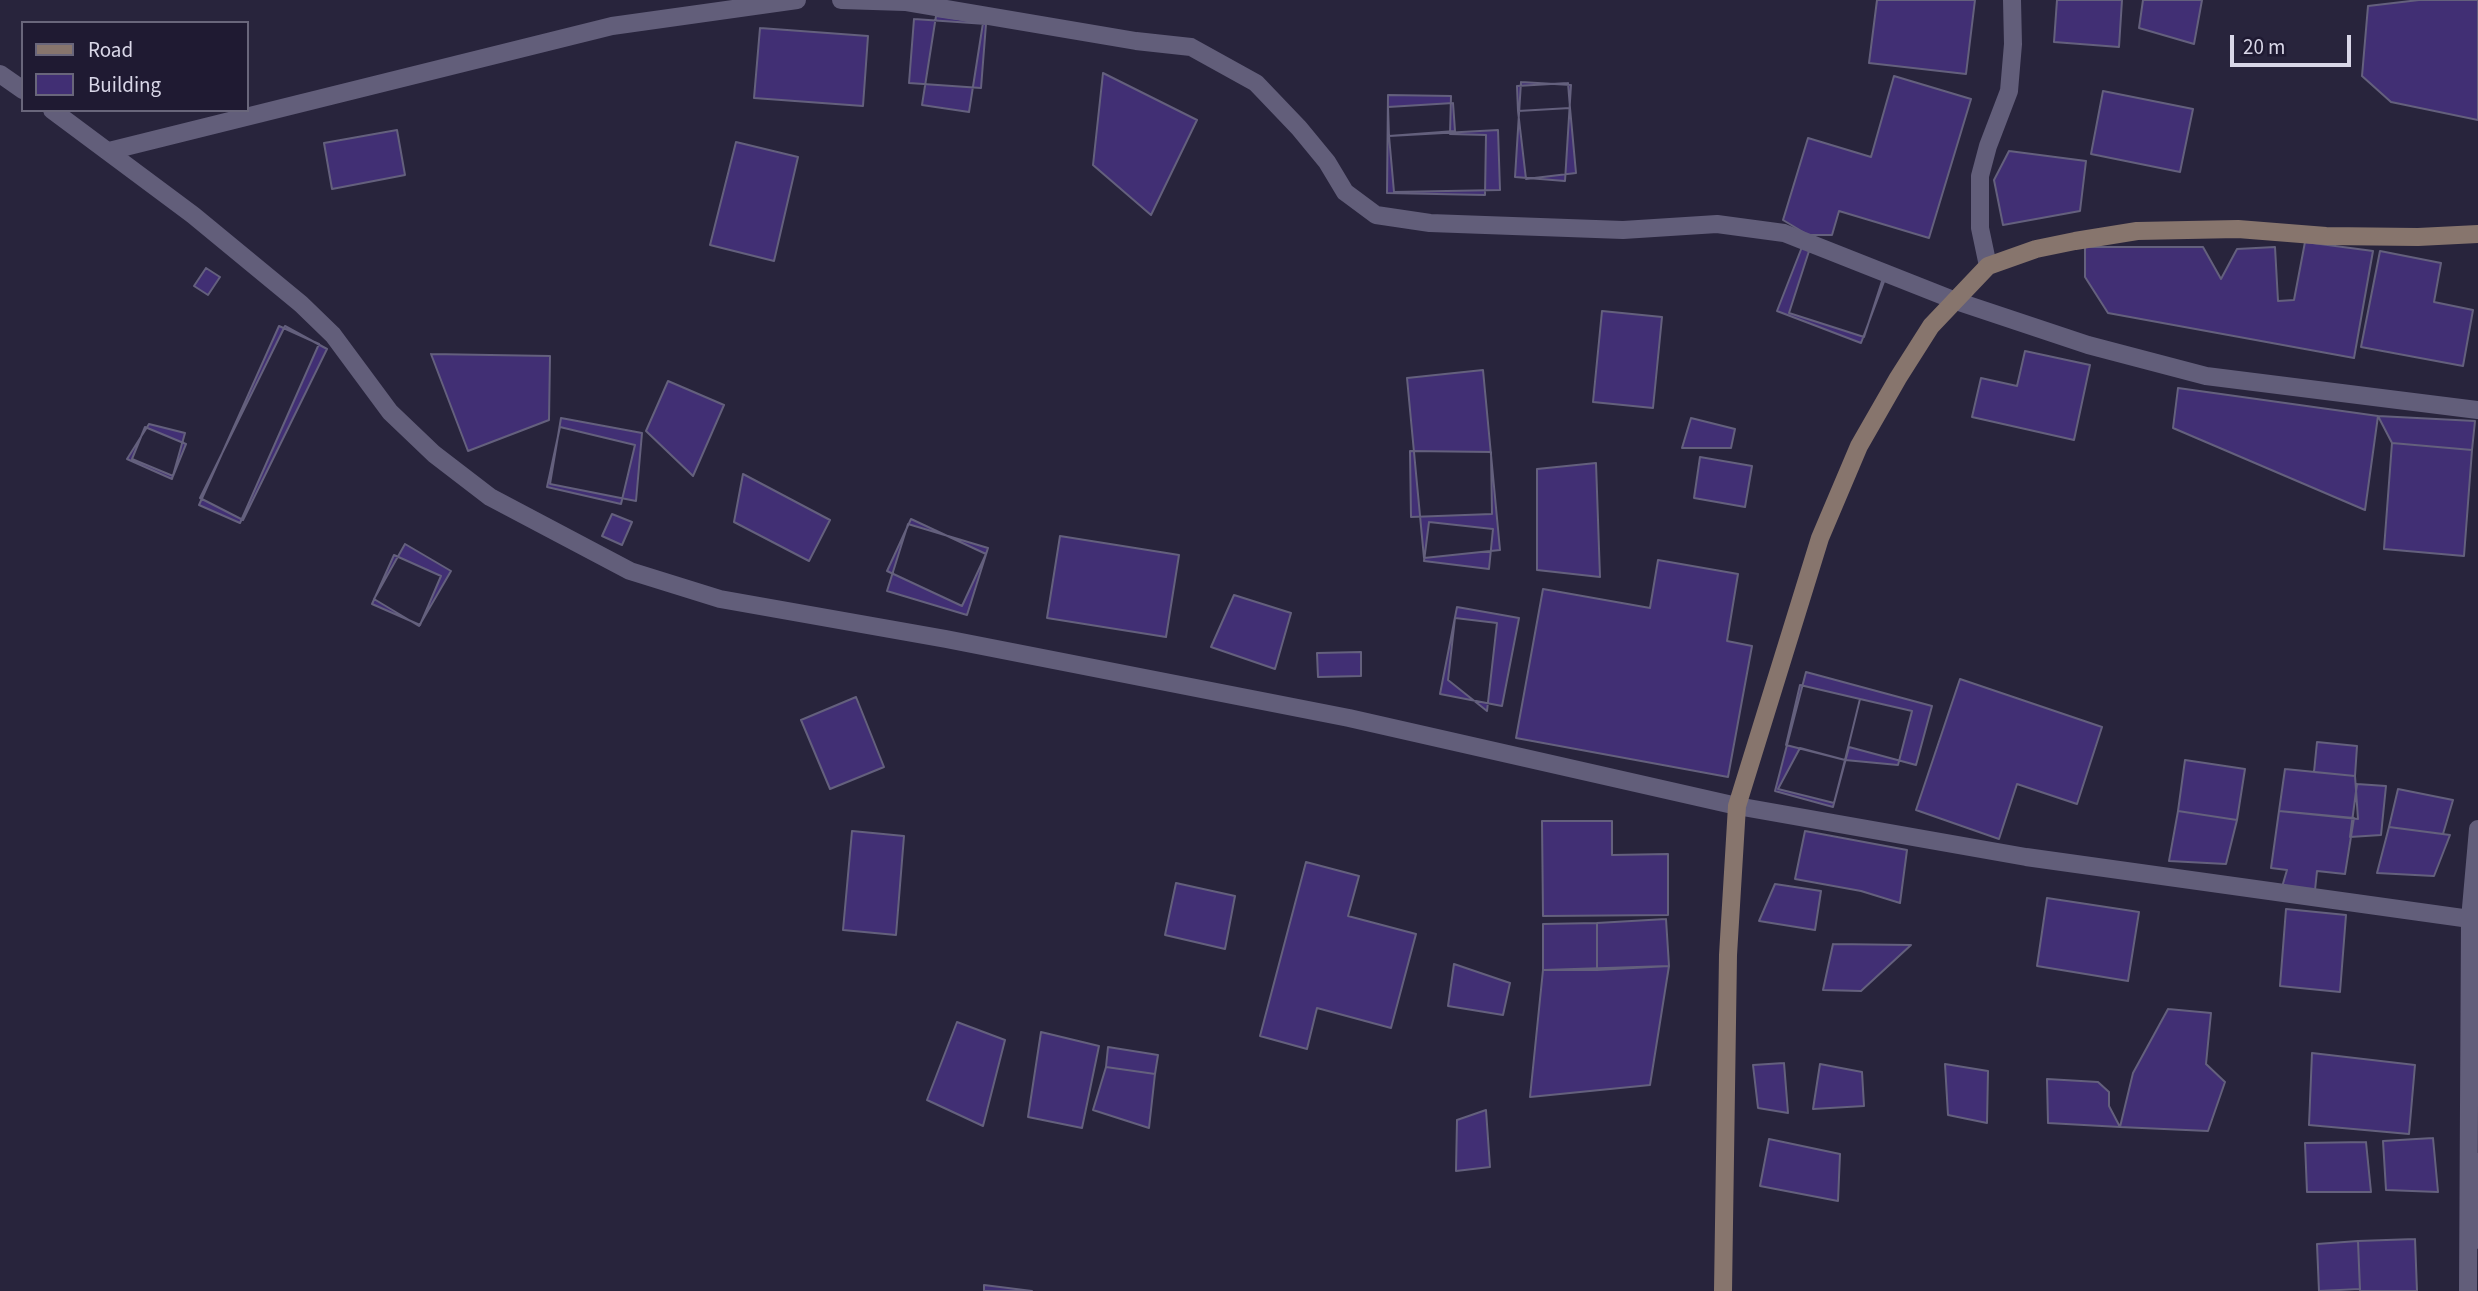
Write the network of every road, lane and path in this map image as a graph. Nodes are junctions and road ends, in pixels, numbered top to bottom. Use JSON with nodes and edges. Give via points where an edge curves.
{"nodes":[{"id":1,"x":797,"y":0,"type":"edge"},
{"id":2,"x":841,"y":0,"type":"edge"},
{"id":3,"x":2012,"y":0,"type":"edge"},
{"id":4,"x":0,"y":74,"type":"edge"},
{"id":5,"x":21,"y":89,"type":"edge"},
{"id":6,"x":55,"y":112,"type":"edge"},
{"id":7,"x":109,"y":151,"type":"junction"},
{"id":8,"x":2478,"y":234,"type":"edge"},
{"id":9,"x":1988,"y":266,"type":"junction"},
{"id":10,"x":1956,"y":301,"type":"junction"},
{"id":11,"x":2478,"y":410,"type":"edge"},
{"id":12,"x":1737,"y":806,"type":"junction"},
{"id":13,"x":2478,"y":829,"type":"edge"},
{"id":14,"x":2470,"y":919,"type":"junction"},
{"id":15,"x":1723,"y":1291,"type":"edge"},
{"id":16,"x":2468,"y":1291,"type":"edge"}],
"edges":[{"from":1,"to":7,"type":"street","via":[[612,26]]},
{"from":2,"to":10,"type":"street","via":[[905,2],[1191,47],[1256,83],[1300,128],[1345,192],[1376,215],[1430,223],[1623,230],[1717,224],[1784,233]]},
{"from":3,"to":9,"type":"street","via":[[2009,90],[1980,176],[1980,228]]},
{"from":4,"to":5,"type":"street"},
{"from":6,"to":7,"type":"street"},
{"from":7,"to":12,"type":"street","via":[[301,304],[333,335],[390,412],[434,454],[490,497],[630,571],[720,599],[1335,715]]},
{"from":8,"to":9,"type":"street","via":[[2418,237],[2238,229],[2137,231],[2036,249]]},
{"from":9,"to":10,"type":"street"},
{"from":10,"to":11,"type":"street","via":[[2088,345],[2206,376]]},
{"from":10,"to":12,"type":"street","via":[[1931,327],[1859,446],[1820,538]]},
{"from":12,"to":14,"type":"street","via":[[2026,857]]},
{"from":12,"to":15,"type":"street","via":[[1728,956]]},
{"from":13,"to":14,"type":"street"},
{"from":14,"to":16,"type":"street"}]}
